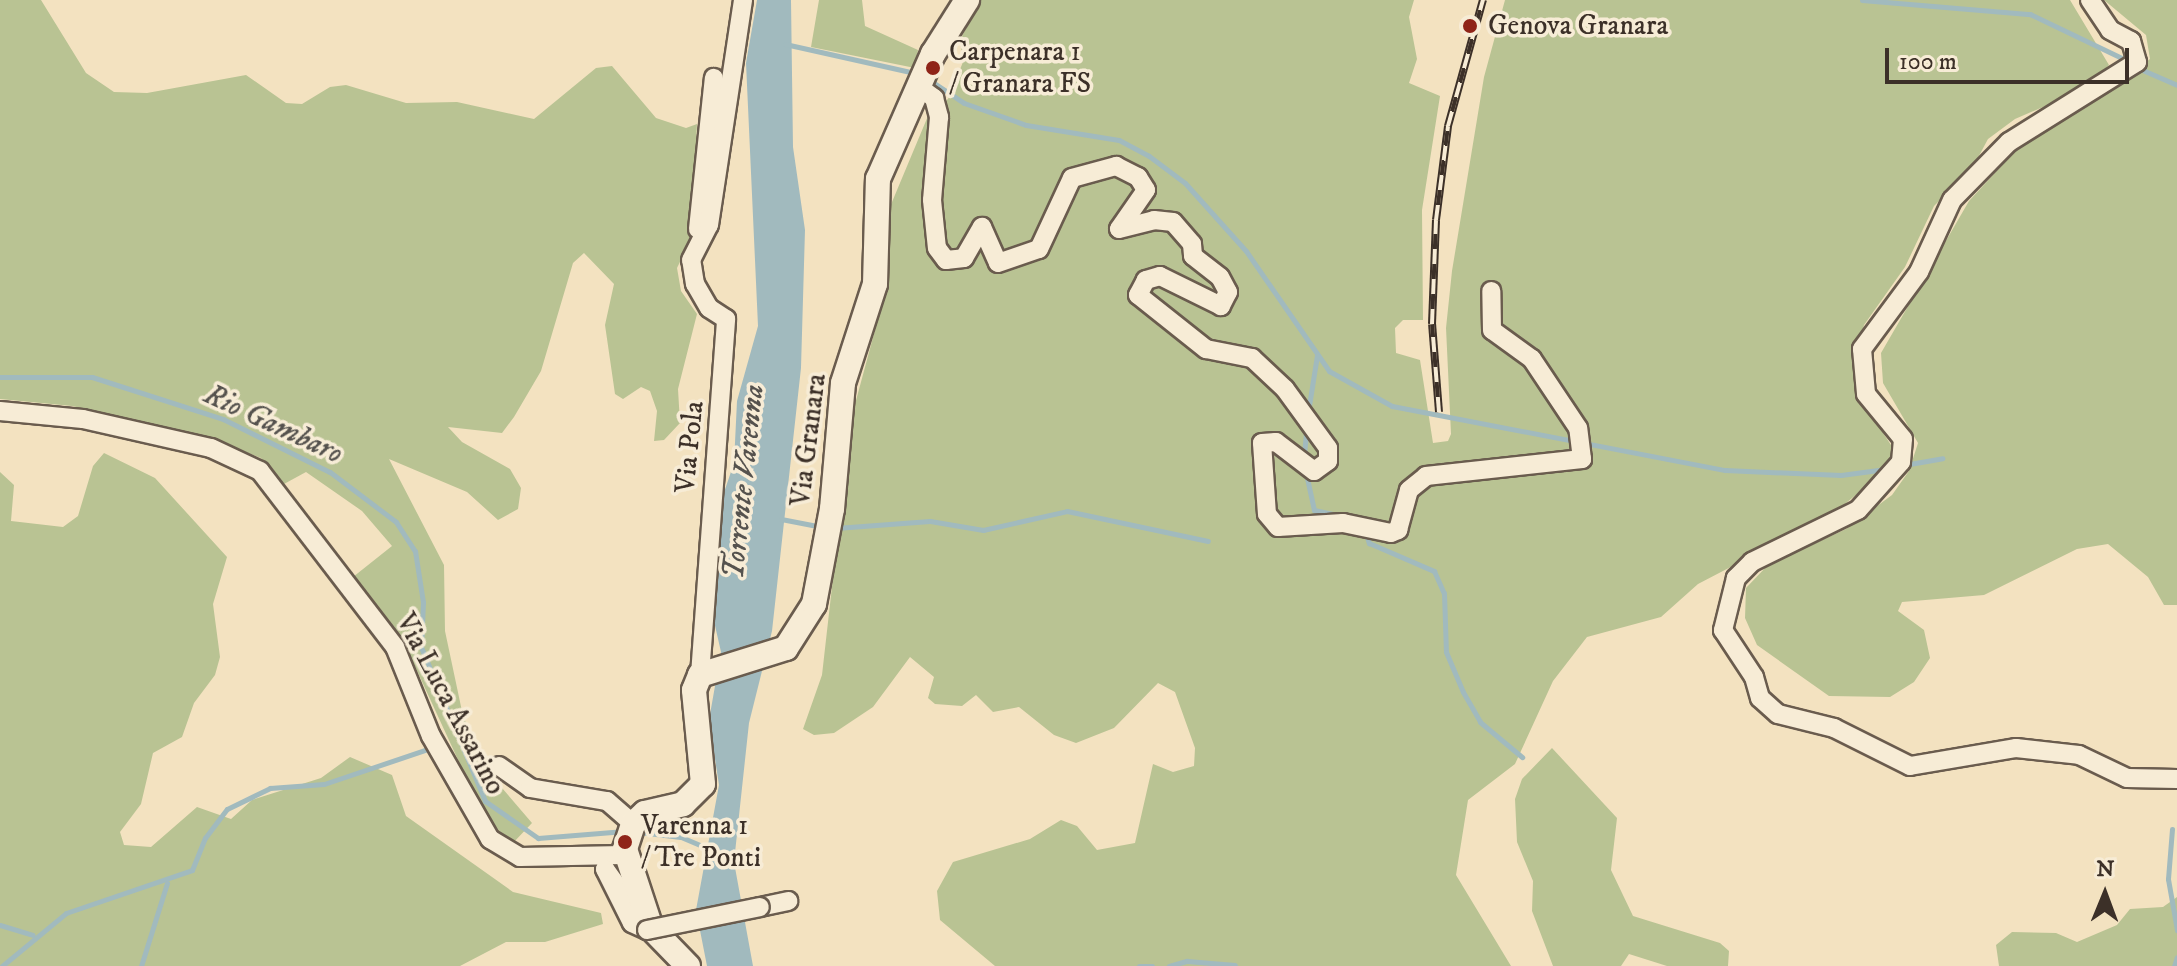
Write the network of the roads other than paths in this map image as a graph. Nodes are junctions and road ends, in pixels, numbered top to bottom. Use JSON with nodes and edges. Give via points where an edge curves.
{"nodes":[{"id":1,"x":743,"y":0,"type":"edge"},
{"id":2,"x":967,"y":0,"type":"edge"},
{"id":3,"x":2090,"y":0,"type":"edge"},
{"id":4,"x":714,"y":78,"type":"dead end"},
{"id":5,"x":919,"y":87,"type":"junction"},
{"id":6,"x":698,"y":239,"type":"junction"},
{"id":7,"x":1491,"y":291,"type":"dead end"},
{"id":8,"x":0,"y":411,"type":"edge"},
{"id":9,"x":704,"y":672,"type":"junction"},
{"id":10,"x":499,"y":766,"type":"dead end"},
{"id":11,"x":2177,"y":779,"type":"edge"},
{"id":12,"x":633,"y":824,"type":"junction"},
{"id":13,"x":624,"y":852,"type":"junction"},
{"id":14,"x":788,"y":901,"type":"dead end"},
{"id":15,"x":641,"y":904,"type":"junction"},
{"id":16,"x":688,"y":966,"type":"edge"}],
"edges":[{"from":1,"to":6,"type":"street","name":"Via Pola","via":[[709,225]]},
{"from":2,"to":5,"type":"street","name":"Via Granara"},
{"from":3,"to":11,"type":"street","via":[[2110,30],[2131,41],[2137,62],[2009,142],[1952,200],[1919,272],[1862,349],[1866,394],[1903,439],[1901,462],[1858,510],[1752,562],[1736,578],[1723,630],[1754,677],[1760,698],[1778,714],[1834,728],[1910,766],[2016,748],[2079,755],[2127,778]]},
{"from":4,"to":6,"type":"street","name":"Via Pola"},
{"from":5,"to":7,"type":"street","via":[[934,98],[939,117],[932,200],[937,248],[946,260],[964,258],[982,227],[998,263],[1031,253],[1044,242],[1072,178],[1116,166],[1138,177],[1146,190],[1119,229],[1154,220],[1173,222],[1192,244],[1193,256],[1220,277],[1228,292],[1221,306],[1206,304],[1160,276],[1146,280],[1138,295],[1206,349],[1252,358],[1285,389],[1328,448],[1328,461],[1308,471],[1276,442],[1262,443],[1267,514],[1278,527],[1343,523],[1391,533],[1398,530],[1409,490],[1436,472],[1579,463],[1584,441],[1578,428],[1532,359],[1492,330]]},
{"from":5,"to":9,"type":"street","name":"Via Granara","via":[[878,179],[875,284],[843,383],[832,509],[814,604],[802,631],[772,656]]},
{"from":6,"to":9,"type":"street","name":"Via Pola","via":[[691,260],[695,284],[709,308],[726,319]]},
{"from":8,"to":13,"type":"street","name":"Via Luca Assarino","via":[[134,430],[211,448],[260,471],[395,647],[431,736],[490,839],[520,857]]},
{"from":9,"to":12,"type":"street","via":[[694,690],[703,784],[696,797],[645,813]]},
{"from":10,"to":12,"type":"street","via":[[530,788],[607,801]]},
{"from":12,"to":13,"type":"street"},
{"from":13,"to":15,"type":"street"},
{"from":14,"to":15,"type":"street","bridge":true,"via":[[647,930],[632,923],[605,869],[630,904]]},
{"from":15,"to":16,"type":"street","via":[[668,950]]}]}
